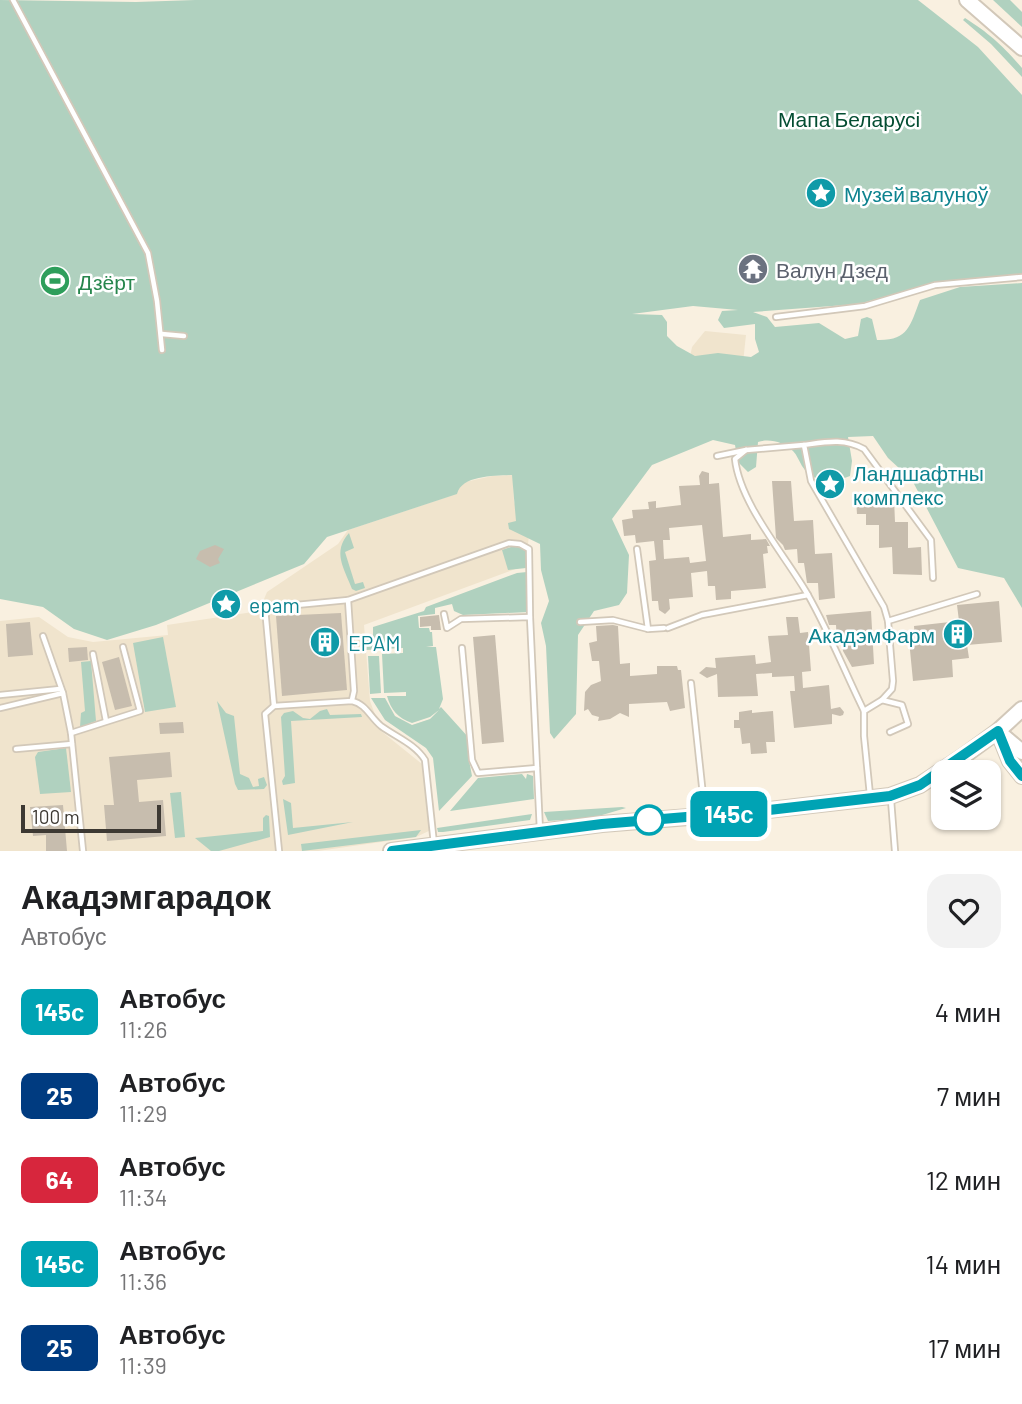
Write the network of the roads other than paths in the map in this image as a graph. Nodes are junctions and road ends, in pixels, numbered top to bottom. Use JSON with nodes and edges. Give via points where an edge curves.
{"nodes":[{"id":1,"x":13,"y":0,"type":"edge"},
{"id":2,"x":967,"y":0,"type":"edge"},
{"id":3,"x":1022,"y":48,"type":"edge"},
{"id":4,"x":1022,"y":277,"type":"edge"},
{"id":5,"x":775,"y":317,"type":"dead end"},
{"id":6,"x":162,"y":334,"type":"junction"},
{"id":7,"x":184,"y":337,"type":"dead end"},
{"id":8,"x":162,"y":350,"type":"dead end"},
{"id":9,"x":804,"y":445,"type":"junction"},
{"id":10,"x":746,"y":450,"type":"junction"},
{"id":11,"x":717,"y":456,"type":"dead end"},
{"id":12,"x":637,"y":549,"type":"dead end"},
{"id":13,"x":933,"y":578,"type":"dead end"},
{"id":14,"x":977,"y":594,"type":"dead end"},
{"id":15,"x":808,"y":595,"type":"junction"},
{"id":16,"x":348,"y":600,"type":"junction"},
{"id":17,"x":444,"y":614,"type":"dead end"},
{"id":18,"x":530,"y":617,"type":"junction"},
{"id":19,"x":888,"y":621,"type":"junction"},
{"id":20,"x":580,"y":622,"type":"dead end"},
{"id":21,"x":648,"y":629,"type":"junction"},
{"id":22,"x":43,"y":636,"type":"dead end"},
{"id":23,"x":122,"y":647,"type":"dead end"},
{"id":24,"x":462,"y":648,"type":"dead end"},
{"id":25,"x":93,"y":654,"type":"dead end"},
{"id":26,"x":691,"y":683,"type":"dead end"},
{"id":27,"x":62,"y":691,"type":"junction"},
{"id":28,"x":0,"y":695,"type":"edge"},
{"id":29,"x":882,"y":700,"type":"junction"},
{"id":30,"x":352,"y":701,"type":"junction"},
{"id":31,"x":274,"y":706,"type":"junction"},
{"id":32,"x":0,"y":708,"type":"edge"},
{"id":33,"x":1022,"y":709,"type":"edge"},
{"id":34,"x":864,"y":711,"type":"junction"},
{"id":35,"x":106,"y":722,"type":"junction"},
{"id":36,"x":998,"y":731,"type":"junction"},
{"id":37,"x":890,"y":732,"type":"dead end"},
{"id":38,"x":71,"y":733,"type":"junction"},
{"id":39,"x":72,"y":744,"type":"junction"},
{"id":40,"x":16,"y":749,"type":"dead end"},
{"id":41,"x":1022,"y":752,"type":"edge"},
{"id":42,"x":537,"y":768,"type":"junction"},
{"id":43,"x":1022,"y":775,"type":"edge"},
{"id":44,"x":890,"y":796,"type":"junction"},
{"id":45,"x":871,"y":800,"type":"junction"},
{"id":46,"x":705,"y":816,"type":"junction"},
{"id":47,"x":540,"y":832,"type":"junction"},
{"id":48,"x":434,"y":845,"type":"junction"},
{"id":49,"x":83,"y":851,"type":"edge"},
{"id":50,"x":279,"y":851,"type":"edge"},
{"id":51,"x":391,"y":851,"type":"edge"},
{"id":52,"x":895,"y":851,"type":"edge"}],
"edges":[{"from":1,"to":6,"type":"lane","via":[[145,245]]},
{"from":2,"to":3,"type":"main road"},
{"from":4,"to":5,"type":"lane","via":[[935,285],[864,306]]},
{"from":6,"to":7,"type":"lane"},
{"from":6,"to":8,"type":"lane"},
{"from":9,"to":10,"type":"lane"},
{"from":9,"to":13,"type":"lane","via":[[851,442],[864,449],[931,540]]},
{"from":9,"to":19,"type":"lane","via":[[811,481]]},
{"from":10,"to":11,"type":"lane"},
{"from":10,"to":15,"type":"lane","via":[[734,459],[741,482]]},
{"from":12,"to":21,"type":"lane"},
{"from":14,"to":19,"type":"lane"},
{"from":15,"to":21,"type":"lane"},
{"from":15,"to":34,"type":"lane"},
{"from":16,"to":18,"type":"lane","via":[[509,543],[520,544],[529,550]]},
{"from":16,"to":30,"type":"lane"},
{"from":16,"to":31,"type":"lane","via":[[265,608]]},
{"from":17,"to":18,"type":"lane","via":[[447,628],[461,619]]},
{"from":18,"to":42,"type":"lane"},
{"from":19,"to":29,"type":"lane","via":[[893,681]]},
{"from":20,"to":21,"type":"lane","via":[[612,620]]},
{"from":22,"to":27,"type":"lane"},
{"from":23,"to":35,"type":"lane","via":[[140,711]]},
{"from":24,"to":42,"type":"lane","via":[[472,760],[478,773]]},
{"from":25,"to":35,"type":"lane"},
{"from":26,"to":46,"type":"lane"},
{"from":27,"to":28,"type":"lane"},
{"from":27,"to":32,"type":"lane"},
{"from":27,"to":38,"type":"lane"},
{"from":29,"to":34,"type":"lane"},
{"from":29,"to":37,"type":"lane","via":[[902,705],[908,724]]},
{"from":30,"to":31,"type":"lane"},
{"from":30,"to":48,"type":"lane","via":[[421,752]]},
{"from":31,"to":50,"type":"lane","via":[[265,714]]},
{"from":33,"to":36,"type":"main road"},
{"from":34,"to":45,"type":"lane"},
{"from":35,"to":38,"type":"lane"},
{"from":36,"to":41,"type":"main road"},
{"from":36,"to":43,"type":"main road","via":[[1010,761]]},
{"from":36,"to":44,"type":"main road","via":[[920,785]]},
{"from":38,"to":39,"type":"lane"},
{"from":39,"to":40,"type":"lane"},
{"from":39,"to":49,"type":"lane"},
{"from":42,"to":47,"type":"lane"},
{"from":44,"to":45,"type":"main road"},
{"from":44,"to":52,"type":"lane"},
{"from":45,"to":46,"type":"main road"},
{"from":46,"to":47,"type":"main road"},
{"from":47,"to":48,"type":"main road"},
{"from":48,"to":51,"type":"main road"}]}
